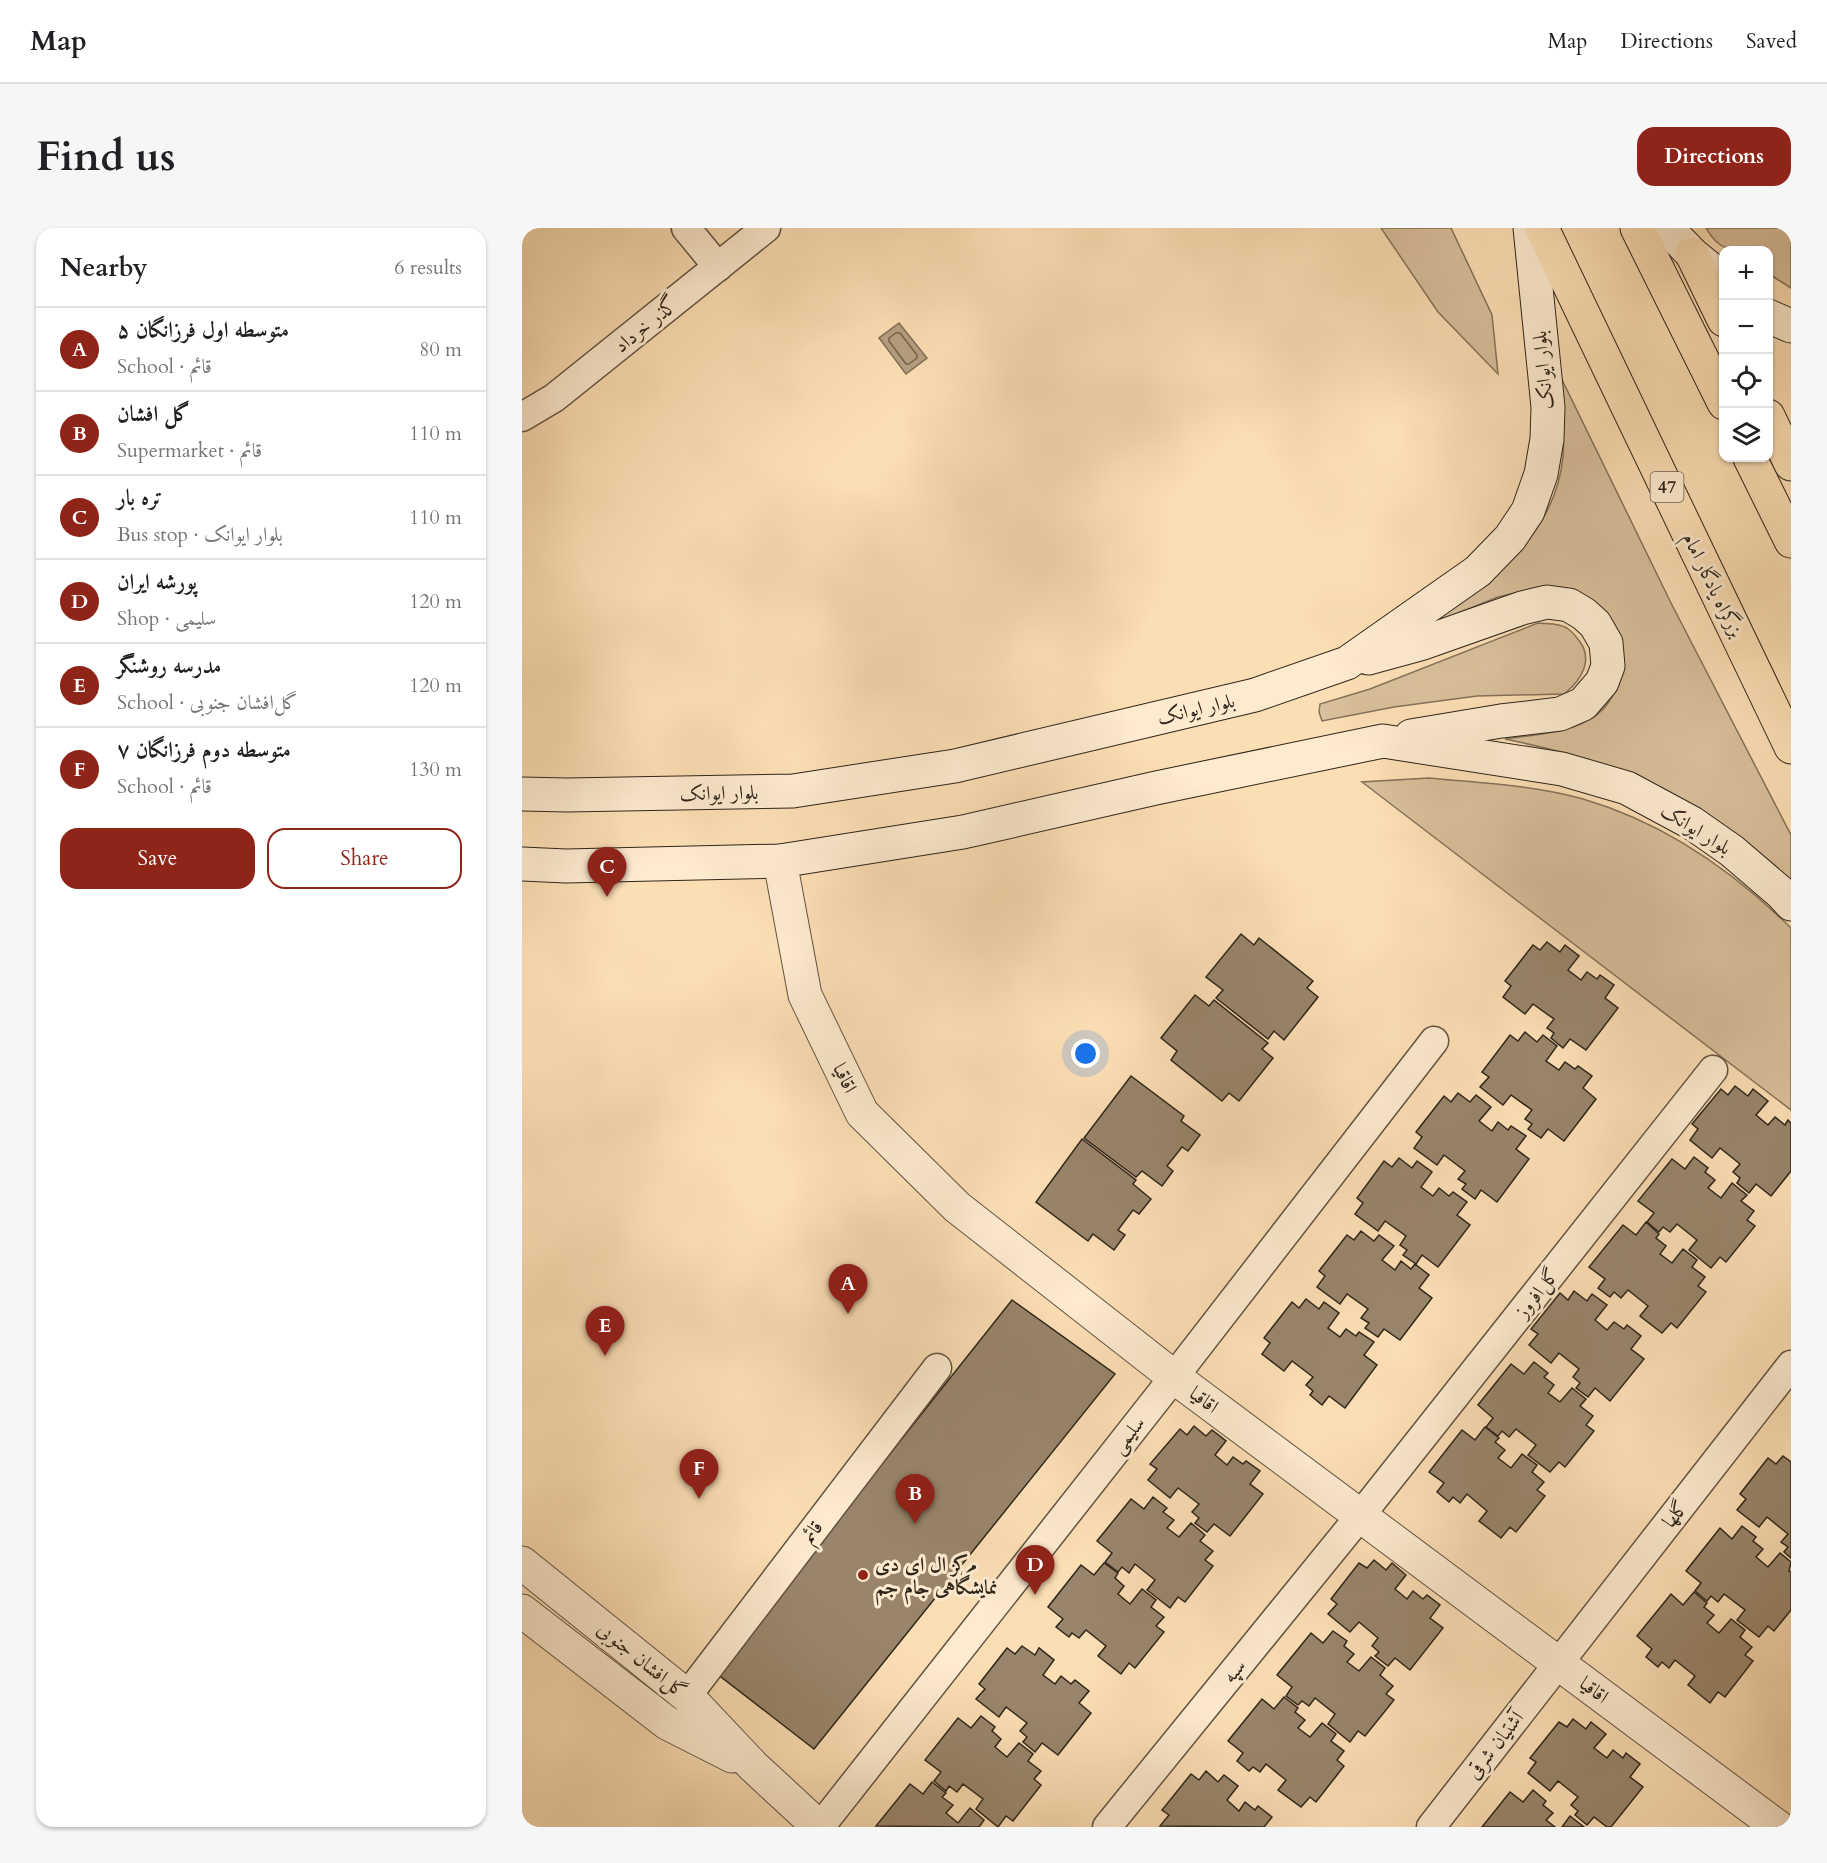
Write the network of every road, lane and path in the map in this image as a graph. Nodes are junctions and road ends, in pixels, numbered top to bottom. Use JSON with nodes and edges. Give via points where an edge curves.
{"nodes":[{"id":1,"x":687,"y":228,"type":"edge"},
{"id":2,"x":766,"y":228,"type":"edge"},
{"id":3,"x":1530,"y":228,"type":"edge"},
{"id":4,"x":1542,"y":228,"type":"edge"},
{"id":5,"x":1637,"y":228,"type":"edge"},
{"id":6,"x":1667,"y":228,"type":"edge"},
{"id":7,"x":1692,"y":254,"type":"junction"},
{"id":8,"x":717,"y":267,"type":"junction"},
{"id":9,"x":1719,"y":276,"type":"edge"},
{"id":10,"x":1719,"y":310,"type":"edge"},
{"id":11,"x":1773,"y":318,"type":"edge"},
{"id":12,"x":1791,"y":326,"type":"edge"},
{"id":13,"x":1719,"y":394,"type":"edge"},
{"id":14,"x":522,"y":417,"type":"edge"},
{"id":15,"x":1773,"y":426,"type":"edge"},
{"id":16,"x":1752,"y":462,"type":"edge"},
{"id":17,"x":1791,"y":464,"type":"edge"},
{"id":18,"x":1791,"y":541,"type":"edge"},
{"id":19,"x":1347,"y":663,"type":"junction"},
{"id":20,"x":1383,"y":741,"type":"junction"},
{"id":21,"x":1791,"y":747,"type":"edge"},
{"id":22,"x":522,"y":794,"type":"edge"},
{"id":23,"x":780,"y":861,"type":"junction"},
{"id":24,"x":522,"y":864,"type":"edge"},
{"id":25,"x":1791,"y":904,"type":"edge"},
{"id":26,"x":1434,"y":1041,"type":"dead end"},
{"id":27,"x":1713,"y":1070,"type":"dead end"},
{"id":28,"x":1791,"y":1365,"type":"edge"},
{"id":29,"x":937,"y":1368,"type":"dead end"},
{"id":30,"x":1174,"y":1377,"type":"junction"},
{"id":31,"x":1360,"y":1516,"type":"junction"},
{"id":32,"x":522,"y":1563,"type":"edge"},
{"id":33,"x":522,"y":1611,"type":"edge"},
{"id":34,"x":1558,"y":1663,"type":"junction"},
{"id":35,"x":687,"y":1696,"type":"junction"},
{"id":36,"x":753,"y":1766,"type":"junction"},
{"id":37,"x":819,"y":1827,"type":"edge"},
{"id":38,"x":1107,"y":1827,"type":"edge"},
{"id":39,"x":1431,"y":1827,"type":"edge"},
{"id":40,"x":1778,"y":1827,"type":"edge"}],
"edges":[{"from":1,"to":8,"type":"street"},
{"from":2,"to":8,"type":"street","name":"گذر خرداد"},
{"from":3,"to":19,"type":"main road","name":"بلوار ایوانک","via":[[1548,407],[1541,474],[1528,511],[1510,538],[1478,571]]},
{"from":4,"to":21,"type":"main road","name":"بزرگراه یادگار امام","number":"47"},
{"from":5,"to":13,"type":"main road"},
{"from":6,"to":7,"type":"main road"},
{"from":7,"to":9,"type":"main road"},
{"from":7,"to":10,"type":"main road"},
{"from":8,"to":14,"type":"street","name":"گذر خرداد","via":[[554,398]]},
{"from":11,"to":12,"type":"main road"},
{"from":15,"to":17,"type":"main road"},
{"from":16,"to":18,"type":"main road"},
{"from":19,"to":20,"type":"main road","via":[[1423,643],[1546,602],[1569,605],[1584,614],[1606,643],[1608,666],[1602,682],[1583,704],[1560,714]]},
{"from":19,"to":22,"type":"main road","name":"بلوار ایوانک","via":[[1255,695],[955,766],[793,791]]},
{"from":20,"to":23,"type":"main road","name":"بلوار ایوانک","via":[[963,832]]},
{"from":20,"to":25,"type":"main road","name":"بلوار ایوانک","via":[[1562,769],[1627,788],[1692,823],[1732,851]]},
{"from":23,"to":24,"type":"main road","name":"بلوار ایوانک"},
{"from":23,"to":30,"type":"main road","name":"اقاقیا","via":[[805,995],[862,1113],[957,1207]]},
{"from":26,"to":30,"type":"street","name":"سلیمی"},
{"from":27,"to":31,"type":"street","name":"گل‌افروز"},
{"from":28,"to":34,"type":"street","name":"گلها"},
{"from":29,"to":35,"type":"street","name":"قائم"},
{"from":30,"to":31,"type":"main road","name":"اقاقیا"},
{"from":30,"to":37,"type":"street","name":"سلیمی"},
{"from":31,"to":34,"type":"main road","name":"اقاقیا"},
{"from":31,"to":38,"type":"street","name":"سپه"},
{"from":32,"to":35,"type":"main road","name":"گل‌افشان جنوبی"},
{"from":33,"to":36,"type":"main road","name":"گل‌افشان جنوبی","via":[[667,1723]]},
{"from":34,"to":39,"type":"street","name":"آشتیان شرقی"},
{"from":34,"to":40,"type":"main road","name":"اقاقیا"},
{"from":35,"to":36,"type":"main road","name":"گل‌افشان جنوبی"},
{"from":36,"to":37,"type":"main road","name":"گل‌افشان جنوبی"}]}
